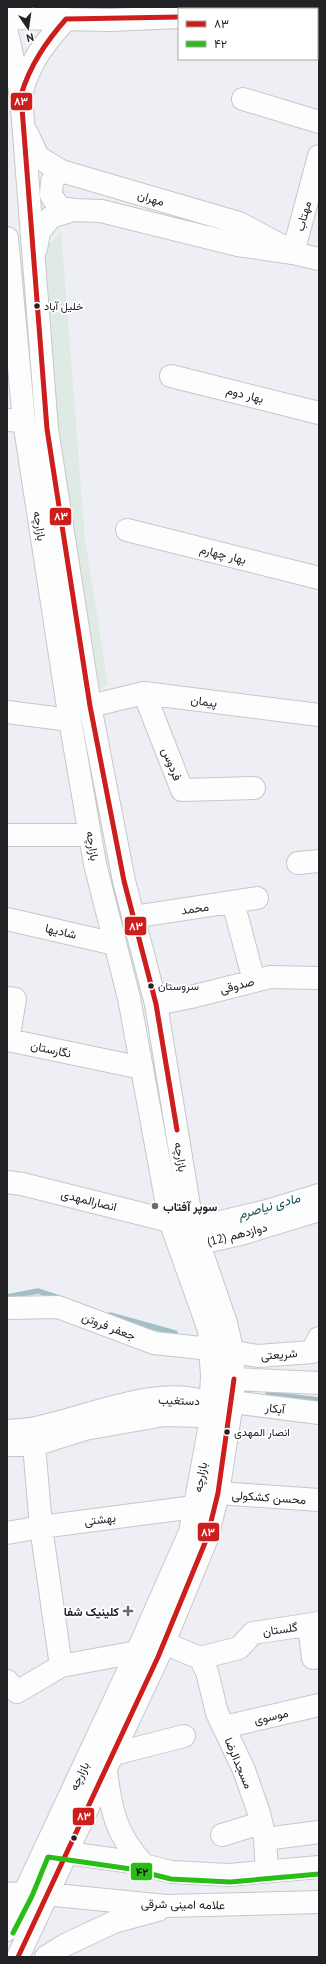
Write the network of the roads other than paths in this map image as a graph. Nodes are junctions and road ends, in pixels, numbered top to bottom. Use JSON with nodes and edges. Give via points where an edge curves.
{"nodes":[{"id":1,"x":170,"y":14,"type":"edge"},
{"id":2,"x":7,"y":18,"type":"edge"},
{"id":3,"x":66,"y":19,"type":"junction"},
{"id":4,"x":7,"y":33,"type":"edge"},
{"id":5,"x":21,"y":95,"type":"junction"},
{"id":6,"x":243,"y":98,"type":"dead end"},
{"id":7,"x":319,"y":122,"type":"edge"},
{"id":8,"x":24,"y":127,"type":"junction"},
{"id":9,"x":319,"y":156,"type":"edge"},
{"id":10,"x":61,"y":171,"type":"junction"},
{"id":11,"x":73,"y":210,"type":"junction"},
{"id":12,"x":7,"y":238,"type":"edge"},
{"id":13,"x":293,"y":253,"type":"junction"},
{"id":14,"x":34,"y":257,"type":"junction"},
{"id":15,"x":319,"y":260,"type":"edge"},
{"id":16,"x":9,"y":279,"type":"edge"},
{"id":17,"x":171,"y":376,"type":"dead end"},
{"id":18,"x":319,"y":413,"type":"edge"},
{"id":19,"x":15,"y":420,"type":"edge"},
{"id":20,"x":127,"y":530,"type":"dead end"},
{"id":21,"x":319,"y":578,"type":"edge"},
{"id":22,"x":144,"y":693,"type":"junction"},
{"id":23,"x":90,"y":706,"type":"junction"},
{"id":24,"x":7,"y":712,"type":"edge"},
{"id":25,"x":319,"y":715,"type":"edge"},
{"id":26,"x":70,"y":720,"type":"junction"},
{"id":27,"x":254,"y":788,"type":"dead end"},
{"id":28,"x":112,"y":819,"type":"junction"},
{"id":29,"x":90,"y":830,"type":"junction"},
{"id":30,"x":7,"y":835,"type":"edge"},
{"id":31,"x":120,"y":859,"type":"junction"},
{"id":32,"x":95,"y":864,"type":"junction"},
{"id":33,"x":258,"y":898,"type":"dead end"},
{"id":34,"x":233,"y":902,"type":"junction"},
{"id":35,"x":133,"y":917,"type":"junction"},
{"id":36,"x":7,"y":918,"type":"edge"},
{"id":37,"x":115,"y":944,"type":"junction"},
{"id":38,"x":319,"y":978,"type":"edge"},
{"id":39,"x":254,"y":981,"type":"junction"},
{"id":40,"x":7,"y":998,"type":"edge"},
{"id":41,"x":156,"y":1004,"type":"junction"},
{"id":42,"x":142,"y":1068,"type":"junction"},
{"id":43,"x":7,"y":1182,"type":"edge"},
{"id":44,"x":319,"y":1195,"type":"edge"},
{"id":45,"x":319,"y":1210,"type":"edge"},
{"id":46,"x":170,"y":1221,"type":"junction"},
{"id":47,"x":196,"y":1236,"type":"junction"},
{"id":48,"x":7,"y":1308,"type":"edge"},
{"id":49,"x":317,"y":1347,"type":"edge"},
{"id":50,"x":221,"y":1351,"type":"junction"},
{"id":51,"x":234,"y":1379,"type":"junction"},
{"id":52,"x":276,"y":1380,"type":"junction"},
{"id":53,"x":319,"y":1384,"type":"edge"},
{"id":54,"x":222,"y":1404,"type":"junction"},
{"id":55,"x":319,"y":1413,"type":"edge"},
{"id":56,"x":7,"y":1431,"type":"edge"},
{"id":57,"x":7,"y":1445,"type":"edge"},
{"id":58,"x":34,"y":1445,"type":"junction"},
{"id":59,"x":218,"y":1493,"type":"junction"},
{"id":60,"x":319,"y":1500,"type":"edge"},
{"id":61,"x":194,"y":1507,"type":"junction"},
{"id":62,"x":41,"y":1526,"type":"junction"},
{"id":63,"x":7,"y":1533,"type":"edge"},
{"id":64,"x":314,"y":1624,"type":"edge"},
{"id":65,"x":164,"y":1643,"type":"junction"},
{"id":66,"x":137,"y":1652,"type":"junction"},
{"id":67,"x":200,"y":1658,"type":"junction"},
{"id":68,"x":312,"y":1658,"type":"dead end"},
{"id":69,"x":61,"y":1666,"type":"junction"},
{"id":70,"x":7,"y":1681,"type":"edge"},
{"id":71,"x":319,"y":1705,"type":"edge"},
{"id":72,"x":224,"y":1727,"type":"junction"},
{"id":73,"x":184,"y":1736,"type":"dead end"},
{"id":74,"x":110,"y":1763,"type":"junction"},
{"id":75,"x":263,"y":1831,"type":"junction"},
{"id":76,"x":319,"y":1832,"type":"edge"},
{"id":77,"x":222,"y":1835,"type":"dead end"},
{"id":78,"x":44,"y":1849,"type":"junction"},
{"id":79,"x":67,"y":1853,"type":"junction"},
{"id":80,"x":89,"y":1857,"type":"junction"},
{"id":81,"x":144,"y":1865,"type":"junction"},
{"id":82,"x":319,"y":1867,"type":"edge"},
{"id":83,"x":273,"y":1871,"type":"junction"},
{"id":84,"x":16,"y":1893,"type":"edge"},
{"id":85,"x":48,"y":1895,"type":"junction"},
{"id":86,"x":80,"y":1897,"type":"junction"},
{"id":87,"x":319,"y":1902,"type":"edge"},
{"id":88,"x":272,"y":1903,"type":"junction"},
{"id":89,"x":173,"y":1906,"type":"junction"},
{"id":90,"x":7,"y":1930,"type":"edge"},
{"id":91,"x":18,"y":1957,"type":"edge"},
{"id":92,"x":46,"y":1957,"type":"edge"}],
"edges":[{"from":1,"to":3,"type":"main road"},
{"from":2,"to":3,"type":"main road"},
{"from":3,"to":5,"type":"main road","via":[[37,53],[25,77]]},
{"from":4,"to":5,"type":"main road","name":"بازارچه"},
{"from":5,"to":8,"type":"main road","name":"بازارچه"},
{"from":6,"to":7,"type":"main road"},
{"from":8,"to":10,"type":"main road","name":"مهران","via":[[38,157]]},
{"from":8,"to":14,"type":"main road","name":"بازارچه"},
{"from":9,"to":13,"type":"main road","name":"مهتاب"},
{"from":10,"to":11,"type":"main road","via":[[52,181],[51,195],[59,206]]},
{"from":10,"to":13,"type":"main road","name":"مهران","via":[[239,223]]},
{"from":11,"to":13,"type":"main road","name":"مهران","via":[[101,211],[238,245]]},
{"from":11,"to":14,"type":"main road","name":"مهران","via":[[51,218],[39,232]]},
{"from":12,"to":16,"type":"main road","name":"بازارچه"},
{"from":13,"to":15,"type":"main road","name":"مهران"},
{"from":14,"to":23,"type":"main road","name":"بازارچه","via":[[47,429]]},
{"from":16,"to":19,"type":"main road","name":"بازارچه"},
{"from":17,"to":18,"type":"main road","name":"بهار دوم"},
{"from":19,"to":26,"type":"main road","name":"بازارچه"},
{"from":20,"to":21,"type":"main road","name":"بهار چهارم"},
{"from":22,"to":23,"type":"main road","name":"پیمان"},
{"from":22,"to":25,"type":"main road","name":"پیمان"},
{"from":22,"to":27,"type":"main road","name":"فردوس","via":[[182,790]]},
{"from":23,"to":28,"type":"main road","name":"بازارچه"},
{"from":24,"to":26,"type":"main road"},
{"from":26,"to":29,"type":"main road","name":"بازارچه"},
{"from":28,"to":29,"type":"main road","via":[[105,830],[95,833]]},
{"from":28,"to":31,"type":"main road","name":"بازارچه"},
{"from":29,"to":30,"type":"main road"},
{"from":29,"to":32,"type":"main road","name":"بازارچه"},
{"from":31,"to":32,"type":"main road","via":[[106,851],[99,855]]},
{"from":31,"to":35,"type":"main road","name":"بازارچه"},
{"from":32,"to":37,"type":"main road","name":"بازارچه"},
{"from":33,"to":34,"type":"main road","name":"محمد"},
{"from":34,"to":35,"type":"main road","name":"محمد"},
{"from":34,"to":39,"type":"main road"},
{"from":35,"to":41,"type":"main road","name":"بازارچه"},
{"from":36,"to":37,"type":"main road","name":"شادیها"},
{"from":37,"to":42,"type":"main road","name":"بازارچه","via":[[129,998]]},
{"from":38,"to":39,"type":"main road","name":"صدوقی","via":[[270,977]]},
{"from":39,"to":41,"type":"main road","name":"صدوقی"},
{"from":40,"to":42,"type":"main road","name":"نگارستان","via":[[15,999],[8,1040]]},
{"from":41,"to":47,"type":"main road","name":"بازارچه"},
{"from":42,"to":46,"type":"main road","name":"بازارچه"},
{"from":43,"to":46,"type":"main road","name":"انصارالمهدی"},
{"from":44,"to":47,"type":"main road","name":"دوازدهم (12)","via":[[267,1211],[195,1228]]},
{"from":45,"to":47,"type":"main road","name":"دوازدهم (12)","via":[[241,1234],[200,1243]]},
{"from":46,"to":50,"type":"main road","name":"بازارچه","via":[[209,1330]]},
{"from":47,"to":50,"type":"main road","name":"بازارچه","via":[[226,1323]]},
{"from":48,"to":50,"type":"main road","name":"جعفر فروتن","via":[[58,1307],[154,1343]]},
{"from":49,"to":50,"type":"main road","name":"شریعتی","via":[[258,1356]]},
{"from":49,"to":52,"type":"main road"},
{"from":50,"to":51,"type":"main road","name":"بازارچه"},
{"from":50,"to":54,"type":"main road","name":"بازارچه"},
{"from":51,"to":52,"type":"main road"},
{"from":51,"to":54,"type":"main road","name":"بازارچه"},
{"from":52,"to":53,"type":"main road"},
{"from":54,"to":55,"type":"main road","name":"آبکار"},
{"from":54,"to":56,"type":"main road","name":"دستغیب","via":[[200,1399],[160,1398],[108,1408],[39,1428]]},
{"from":54,"to":58,"type":"main road","name":"دستغیب","via":[[202,1416],[164,1415],[85,1429]]},
{"from":54,"to":59,"type":"main road","name":"بازارچه"},
{"from":54,"to":61,"type":"main road","name":"بازارچه","via":[[209,1430]]},
{"from":57,"to":58,"type":"main road","name":"دستغیب"},
{"from":58,"to":62,"type":"main road"},
{"from":59,"to":60,"type":"main road","name":"محسن کشکولی"},
{"from":59,"to":65,"type":"main road","name":"بازارچه","via":[[207,1538]]},
{"from":61,"to":62,"type":"main road","name":"بهشتی"},
{"from":61,"to":66,"type":"main road","name":"بازارچه","via":[[190,1532]]},
{"from":62,"to":63,"type":"main road","name":"بهشتی"},
{"from":62,"to":69,"type":"main road"},
{"from":64,"to":67,"type":"main road","name":"گلستان","via":[[253,1633],[238,1648]]},
{"from":64,"to":68,"type":"main road"},
{"from":65,"to":67,"type":"main road"},
{"from":65,"to":74,"type":"main road","name":"بازارچه"},
{"from":66,"to":69,"type":"main road"},
{"from":66,"to":78,"type":"main road","name":"بازارچه"},
{"from":67,"to":72,"type":"main road","name":"مسجدالرضا","via":[[207,1672],[217,1713]]},
{"from":69,"to":70,"type":"main road","via":[[17,1692]]},
{"from":71,"to":72,"type":"main road","name":"موسوی"},
{"from":72,"to":75,"type":"main road","name":"مسجدالرضا","via":[[244,1770]]},
{"from":73,"to":74,"type":"main road"},
{"from":74,"to":79,"type":"main road","name":"بازارچه"},
{"from":74,"to":81,"type":"main road","via":[[110,1804],[129,1849]]},
{"from":75,"to":76,"type":"main road"},
{"from":75,"to":77,"type":"main road"},
{"from":75,"to":83,"type":"main road","name":"مسجدالرضا"},
{"from":78,"to":79,"type":"main road"},
{"from":78,"to":84,"type":"main road","name":"بازارچه"},
{"from":79,"to":80,"type":"main road"},
{"from":79,"to":85,"type":"main road","name":"بازارچه"},
{"from":80,"to":81,"type":"main road"},
{"from":80,"to":86,"type":"main road","via":[[75,1866],[71,1873],[73,1887]]},
{"from":81,"to":83,"type":"main road","via":[[171,1872],[229,1875]]},
{"from":82,"to":83,"type":"main road"},
{"from":83,"to":88,"type":"main road","via":[[263,1879],[260,1889],[264,1898]]},
{"from":84,"to":85,"type":"main road","name":"علامه امینی شرقی"},
{"from":84,"to":90,"type":"main road","name":"بازارچه"},
{"from":85,"to":86,"type":"main road","name":"علامه امینی شرقی"},
{"from":85,"to":91,"type":"main road","name":"بازارچه"},
{"from":86,"to":89,"type":"main road","name":"علامه امینی شرقی"},
{"from":87,"to":88,"type":"main road","name":"علامه امینی شرقی"},
{"from":88,"to":89,"type":"main road","name":"علامه امینی شرقی"},
{"from":89,"to":92,"type":"main road","via":[[114,1922]]}]}
